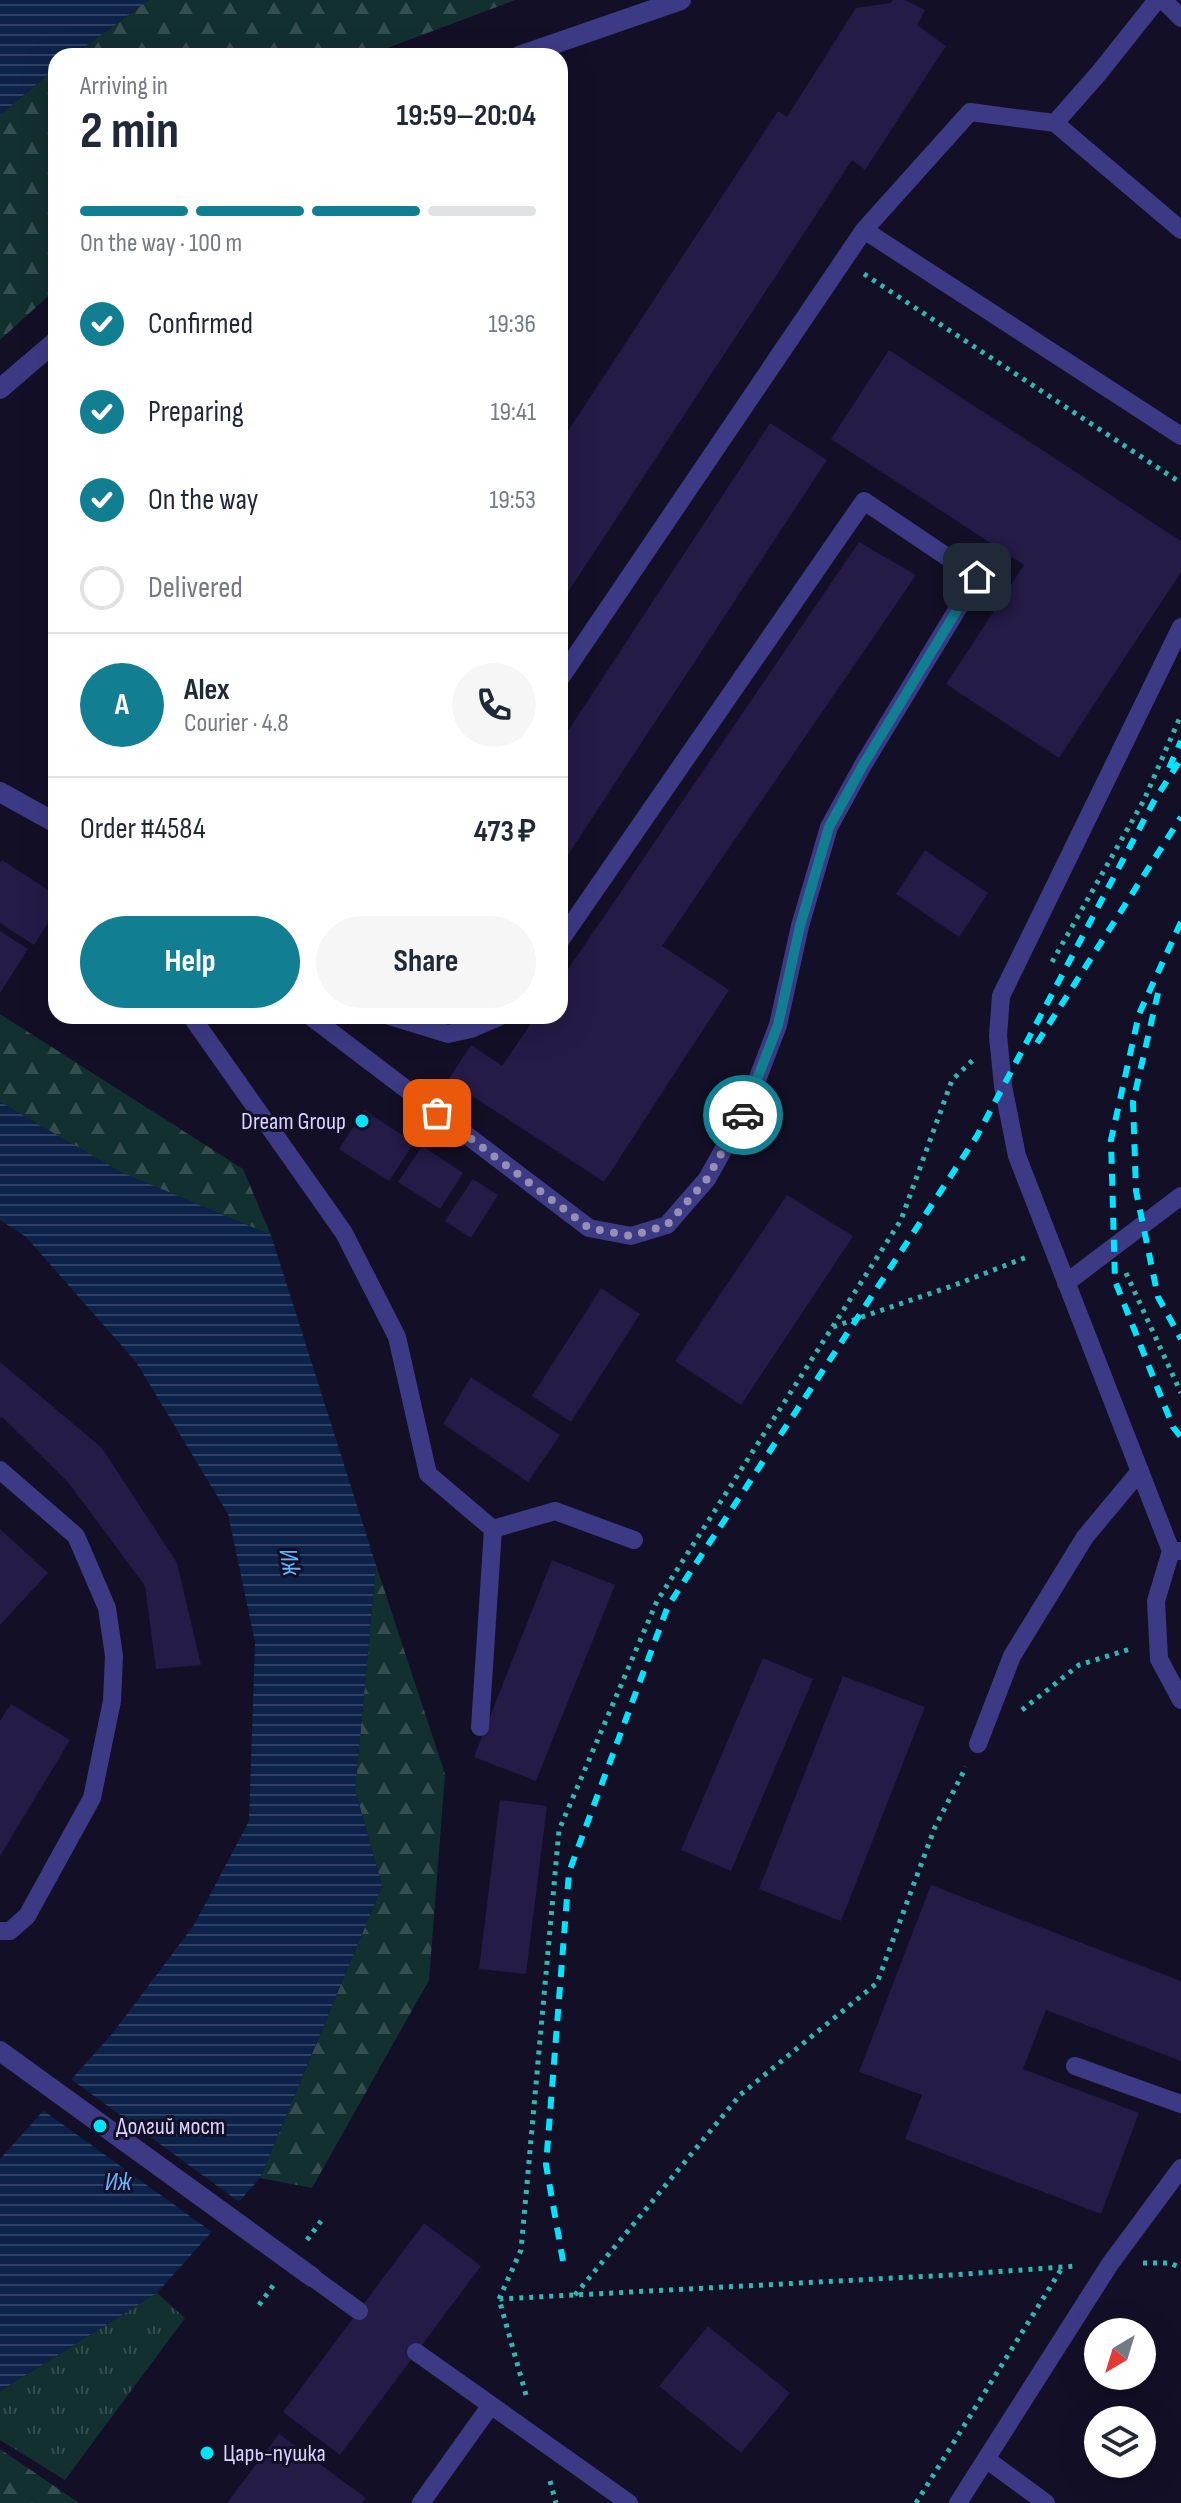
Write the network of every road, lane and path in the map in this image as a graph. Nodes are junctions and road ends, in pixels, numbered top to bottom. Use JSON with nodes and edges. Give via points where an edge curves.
{"nodes":[{"id":1,"x":681,"y":0,"type":"edge"},
{"id":2,"x":1157,"y":0,"type":"edge"},
{"id":3,"x":1163,"y":0,"type":"edge"},
{"id":4,"x":1181,"y":18,"type":"edge"},
{"id":5,"x":542,"y":48,"type":"edge"},
{"id":6,"x":1055,"y":123,"type":"junction"},
{"id":7,"x":864,"y":230,"type":"junction"},
{"id":8,"x":1181,"y":230,"type":"edge"},
{"id":9,"x":843,"y":260,"type":"junction"},
{"id":10,"x":48,"y":348,"type":"edge"},
{"id":11,"x":0,"y":389,"type":"edge"},
{"id":12,"x":1181,"y":436,"type":"edge"},
{"id":13,"x":1181,"y":483,"type":"edge"},
{"id":14,"x":1181,"y":627,"type":"edge"},
{"id":15,"x":568,"y":667,"type":"edge"},
{"id":16,"x":1181,"y":715,"type":"edge"},
{"id":17,"x":0,"y":792,"type":"edge"},
{"id":18,"x":48,"y":820,"type":"edge"},
{"id":19,"x":568,"y":929,"type":"edge"},
{"id":20,"x":1050,"y":966,"type":"dead end"},
{"id":21,"x":197,"y":1024,"type":"edge"},
{"id":22,"x":321,"y":1024,"type":"edge"},
{"id":23,"x":415,"y":1024,"type":"edge"},
{"id":24,"x":483,"y":1024,"type":"edge"},
{"id":25,"x":998,"y":1036,"type":"junction"},
{"id":26,"x":1181,"y":1196,"type":"edge"},
{"id":27,"x":1052,"y":1246,"type":"junction"},
{"id":28,"x":1114,"y":1247,"type":"junction"},
{"id":29,"x":1066,"y":1283,"type":"junction"},
{"id":30,"x":832,"y":1327,"type":"junction"},
{"id":31,"x":1181,"y":1393,"type":"edge"},
{"id":32,"x":0,"y":1470,"type":"edge"},
{"id":33,"x":1140,"y":1471,"type":"junction"},
{"id":34,"x":493,"y":1529,"type":"junction"},
{"id":35,"x":634,"y":1540,"type":"dead end"},
{"id":36,"x":1176,"y":1551,"type":"edge"},
{"id":37,"x":1158,"y":1640,"type":"junction"},
{"id":38,"x":1181,"y":1700,"type":"edge"},
{"id":39,"x":480,"y":1727,"type":"dead end"},
{"id":40,"x":978,"y":1744,"type":"junction"},
{"id":41,"x":0,"y":1931,"type":"edge"},
{"id":42,"x":0,"y":2051,"type":"edge"},
{"id":43,"x":1075,"y":2066,"type":"dead end"},
{"id":44,"x":1181,"y":2104,"type":"edge"},
{"id":45,"x":1181,"y":2168,"type":"edge"},
{"id":46,"x":321,"y":2221,"type":"dead end"},
{"id":47,"x":301,"y":2247,"type":"dead end"},
{"id":48,"x":1110,"y":2264,"type":"junction"},
{"id":49,"x":1062,"y":2267,"type":"junction"},
{"id":50,"x":1181,"y":2268,"type":"edge"},
{"id":51,"x":312,"y":2277,"type":"joint"},
{"id":52,"x":277,"y":2280,"type":"dead end"},
{"id":53,"x":575,"y":2295,"type":"junction"},
{"id":54,"x":499,"y":2299,"type":"junction"},
{"id":55,"x":259,"y":2305,"type":"dead end"},
{"id":56,"x":359,"y":2311,"type":"dead end"},
{"id":57,"x":416,"y":2352,"type":"dead end"},
{"id":58,"x":491,"y":2405,"type":"junction"},
{"id":59,"x":539,"y":2439,"type":"junction"},
{"id":60,"x":986,"y":2459,"type":"junction"},
{"id":61,"x":421,"y":2503,"type":"edge"},
{"id":62,"x":556,"y":2503,"type":"edge"},
{"id":63,"x":629,"y":2503,"type":"edge"},
{"id":64,"x":916,"y":2503,"type":"edge"},
{"id":65,"x":958,"y":2503,"type":"edge"},
{"id":66,"x":1046,"y":2503,"type":"edge"}],
"edges":[{"from":1,"to":5,"type":"street"},
{"from":2,"to":6,"type":"lane"},
{"from":3,"to":4,"type":"lane"},
{"from":6,"to":7,"type":"lane","via":[[970,112]]},
{"from":6,"to":8,"type":"lane"},
{"from":7,"to":9,"type":"lane"},
{"from":7,"to":12,"type":"lane"},
{"from":9,"to":13,"type":"path"},
{"from":9,"to":15,"type":"lane"},
{"from":10,"to":11,"type":"street"},
{"from":14,"to":25,"type":"lane","via":[[1001,996]]},
{"from":16,"to":20,"type":"path","via":[[1144,800]]},
{"from":17,"to":18,"type":"street"},
{"from":19,"to":22,"type":"lane","via":[[864,501],[977,577],[829,827],[778,1025],[746,1109],[707,1179],[667,1225],[631,1236],[589,1228]]},
{"from":21,"to":34,"type":"lane","via":[[351,1246],[397,1337],[428,1474]]},
{"from":23,"to":24,"type":"lane","via":[[448,1034]]},
{"from":25,"to":27,"type":"lane","via":[[1017,1156]]},
{"from":25,"to":30,"type":"path","via":[[952,1080],[901,1220]]},
{"from":26,"to":28,"type":"lane"},
{"from":27,"to":29,"type":"lane"},
{"from":27,"to":30,"type":"path"},
{"from":28,"to":29,"type":"lane"},
{"from":28,"to":31,"type":"path"},
{"from":29,"to":33,"type":"lane"},
{"from":30,"to":54,"type":"path","via":[[657,1601],[559,1830],[521,2250]]},
{"from":32,"to":41,"type":"lane","via":[[76,1536],[107,1608],[114,1656],[112,1701],[92,1798],[27,1916],[10,1931]]},
{"from":33,"to":36,"type":"lane"},
{"from":33,"to":40,"type":"lane","via":[[1085,1537],[1012,1656]]},
{"from":34,"to":35,"type":"lane","via":[[555,1511]]},
{"from":34,"to":39,"type":"lane"},
{"from":36,"to":37,"type":"lane","via":[[1156,1601]]},
{"from":37,"to":38,"type":"lane","via":[[1159,1659]]},
{"from":37,"to":40,"type":"path","via":[[1079,1665]]},
{"from":40,"to":53,"type":"path","via":[[935,1827],[877,1983],[740,2095]]},
{"from":42,"to":51,"type":"street"},
{"from":43,"to":44,"type":"lane"},
{"from":45,"to":48,"type":"lane"},
{"from":46,"to":47,"type":"path"},
{"from":48,"to":49,"type":"path"},
{"from":48,"to":50,"type":"path","via":[[1170,2263]]},
{"from":48,"to":60,"type":"lane"},
{"from":49,"to":53,"type":"path"},
{"from":49,"to":64,"type":"path"},
{"from":51,"to":56,"type":"lane"},
{"from":52,"to":55,"type":"path"},
{"from":53,"to":54,"type":"path"},
{"from":54,"to":59,"type":"path"},
{"from":57,"to":58,"type":"lane"},
{"from":58,"to":59,"type":"lane"},
{"from":58,"to":61,"type":"lane"},
{"from":59,"to":62,"type":"path"},
{"from":59,"to":63,"type":"lane"},
{"from":60,"to":65,"type":"lane"},
{"from":60,"to":66,"type":"lane"}]}
